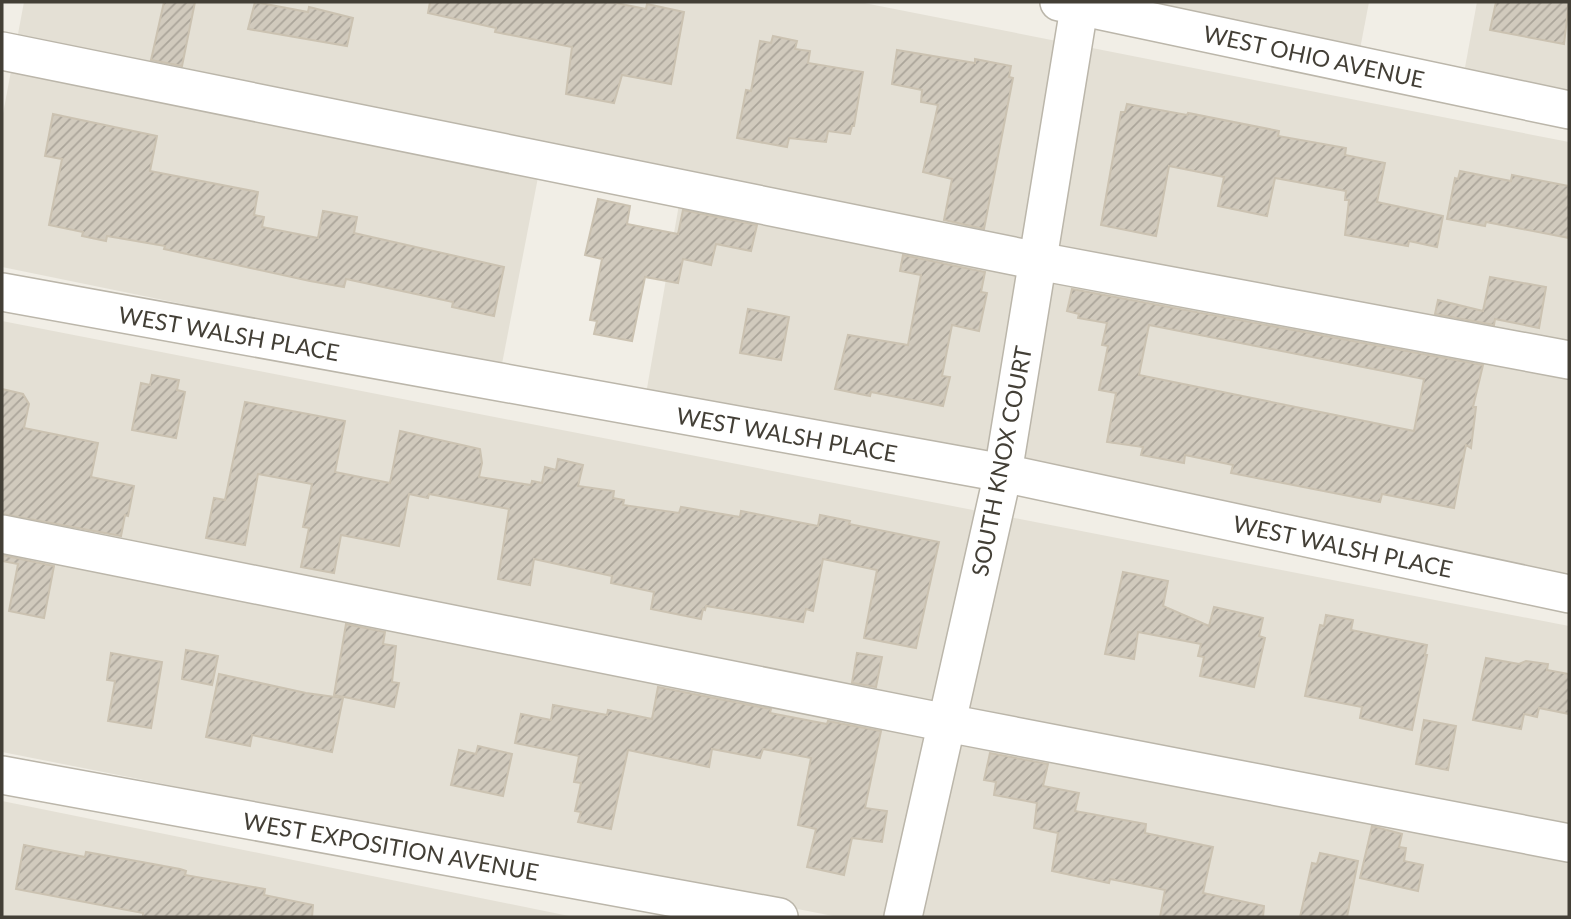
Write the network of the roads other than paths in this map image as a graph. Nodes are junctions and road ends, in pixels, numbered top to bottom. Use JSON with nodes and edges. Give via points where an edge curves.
{"nodes":[{"id":1,"x":1073,"y":3,"type":"edge"},
{"id":2,"x":2,"y":51,"type":"edge"},
{"id":3,"x":1569,"y":110,"type":"edge"},
{"id":4,"x":1038,"y":261,"type":"junction"},
{"id":5,"x":2,"y":292,"type":"edge"},
{"id":6,"x":1569,"y":360,"type":"edge"},
{"id":7,"x":1003,"y":473,"type":"junction"},
{"id":8,"x":2,"y":534,"type":"edge"},
{"id":9,"x":1569,"y":594,"type":"edge"},
{"id":10,"x":947,"y":723,"type":"junction"},
{"id":11,"x":2,"y":775,"type":"edge"},
{"id":12,"x":1569,"y":843,"type":"edge"},
{"id":13,"x":779,"y":917,"type":"edge"},
{"id":14,"x":903,"y":917,"type":"edge"}],
"edges":[{"from":1,"to":3,"type":"street","name":"WEST OHIO AVENUE"},
{"from":1,"to":4,"type":"street","name":"SOUTH KNOX COURT"},
{"from":2,"to":4,"type":"street"},
{"from":4,"to":6,"type":"street"},
{"from":4,"to":7,"type":"street","name":"SOUTH KNOX COURT"},
{"from":5,"to":7,"type":"street","name":"WEST WALSH PLACE"},
{"from":7,"to":9,"type":"street","name":"WEST WALSH PLACE"},
{"from":7,"to":10,"type":"street","name":"SOUTH KNOX COURT"},
{"from":8,"to":10,"type":"street"},
{"from":10,"to":12,"type":"street"},
{"from":10,"to":14,"type":"street","name":"SOUTH KNOX COURT"},
{"from":11,"to":13,"type":"street","name":"WEST EXPOSITION AVENUE"}]}
